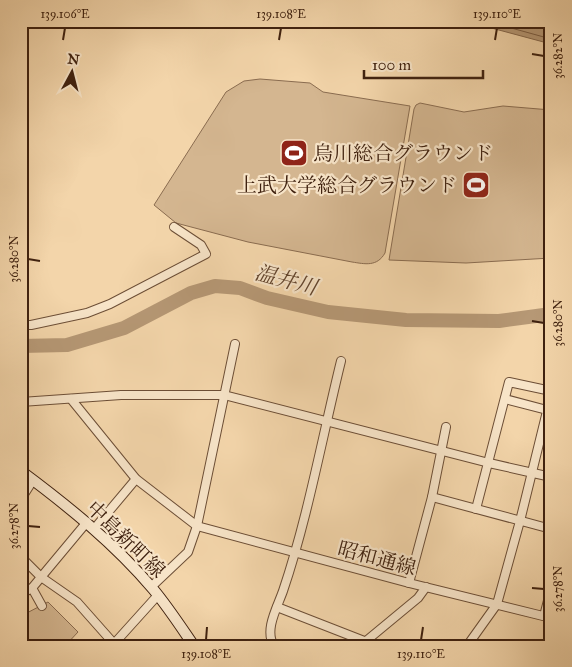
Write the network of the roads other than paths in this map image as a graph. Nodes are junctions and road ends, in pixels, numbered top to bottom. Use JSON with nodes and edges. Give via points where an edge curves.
{"nodes":[{"id":1,"x":174,"y":227,"type":"dead end"},
{"id":2,"x":21,"y":324,"type":"edge"},
{"id":3,"x":235,"y":344,"type":"dead end"},
{"id":4,"x":341,"y":361,"type":"dead end"},
{"id":5,"x":551,"y":391,"type":"edge"},
{"id":6,"x":224,"y":395,"type":"junction"},
{"id":7,"x":551,"y":395,"type":"edge"},
{"id":8,"x":505,"y":399,"type":"junction"},
{"id":9,"x":71,"y":400,"type":"junction"},
{"id":10,"x":21,"y":402,"type":"edge"},
{"id":11,"x":547,"y":410,"type":"junction"},
{"id":12,"x":326,"y":420,"type":"junction"},
{"id":13,"x":446,"y":427,"type":"dead end"},
{"id":14,"x":443,"y":450,"type":"junction"},
{"id":15,"x":489,"y":462,"type":"junction"},
{"id":16,"x":21,"y":471,"type":"edge"},
{"id":17,"x":532,"y":472,"type":"junction"},
{"id":18,"x":551,"y":477,"type":"edge"},
{"id":19,"x":136,"y":479,"type":"junction"},
{"id":20,"x":33,"y":480,"type":"junction"},
{"id":21,"x":432,"y":497,"type":"junction"},
{"id":22,"x":21,"y":499,"type":"edge"},
{"id":23,"x":476,"y":509,"type":"junction"},
{"id":24,"x":520,"y":521,"type":"junction"},
{"id":25,"x":90,"y":525,"type":"junction"},
{"id":26,"x":197,"y":526,"type":"junction"},
{"id":27,"x":551,"y":529,"type":"edge"},
{"id":28,"x":295,"y":553,"type":"junction"},
{"id":29,"x":21,"y":557,"type":"edge"},
{"id":30,"x":41,"y":577,"type":"junction"},
{"id":31,"x":409,"y":583,"type":"junction"},
{"id":32,"x":151,"y":587,"type":"junction"},
{"id":33,"x":426,"y":587,"type":"junction"},
{"id":34,"x":32,"y":588,"type":"junction"},
{"id":35,"x":551,"y":589,"type":"edge"},
{"id":36,"x":21,"y":594,"type":"edge"},
{"id":37,"x":158,"y":595,"type":"junction"},
{"id":38,"x":497,"y":604,"type":"junction"},
{"id":39,"x":42,"y":606,"type":"dead end"},
{"id":40,"x":277,"y":607,"type":"junction"},
{"id":41,"x":548,"y":617,"type":"edge"},
{"id":42,"x":363,"y":644,"type":"edge"},
{"id":43,"x":114,"y":645,"type":"edge"},
{"id":44,"x":194,"y":646,"type":"edge"},
{"id":45,"x":274,"y":646,"type":"edge"},
{"id":46,"x":377,"y":646,"type":"edge"},
{"id":47,"x":467,"y":646,"type":"edge"}],
"edges":[{"from":1,"to":2,"type":"street","via":[[201,245],[206,254],[87,313],[31,325]]},
{"from":3,"to":6,"type":"street"},
{"from":4,"to":12,"type":"street"},
{"from":5,"to":8,"type":"street","via":[[509,382]]},
{"from":6,"to":9,"type":"street"},
{"from":6,"to":12,"type":"street"},
{"from":6,"to":26,"type":"street"},
{"from":7,"to":11,"type":"street"},
{"from":8,"to":11,"type":"street"},
{"from":8,"to":15,"type":"street"},
{"from":9,"to":10,"type":"street"},
{"from":9,"to":19,"type":"street"},
{"from":11,"to":17,"type":"street"},
{"from":12,"to":14,"type":"street"},
{"from":12,"to":28,"type":"street"},
{"from":13,"to":14,"type":"street"},
{"from":14,"to":15,"type":"street"},
{"from":14,"to":21,"type":"street"},
{"from":15,"to":17,"type":"street"},
{"from":15,"to":23,"type":"street"},
{"from":16,"to":20,"type":"main road","name":"中島新町線"},
{"from":17,"to":18,"type":"street"},
{"from":17,"to":24,"type":"street"},
{"from":19,"to":25,"type":"street"},
{"from":19,"to":26,"type":"street"},
{"from":20,"to":22,"type":"street"},
{"from":20,"to":25,"type":"main road","name":"中島新町線"},
{"from":21,"to":23,"type":"street"},
{"from":21,"to":31,"type":"street"},
{"from":23,"to":24,"type":"street"},
{"from":24,"to":27,"type":"street"},
{"from":24,"to":38,"type":"street"},
{"from":25,"to":30,"type":"street"},
{"from":25,"to":32,"type":"main road","name":"中島新町線"},
{"from":26,"to":28,"type":"street","name":"昭和通線"},
{"from":26,"to":32,"type":"street","via":[[188,552]]},
{"from":28,"to":31,"type":"street","name":"昭和通線"},
{"from":28,"to":40,"type":"street"},
{"from":29,"to":30,"type":"street"},
{"from":30,"to":34,"type":"street"},
{"from":30,"to":43,"type":"street","via":[[77,602]]},
{"from":31,"to":33,"type":"street","name":"昭和通線"},
{"from":32,"to":37,"type":"main road","name":"中島新町線"},
{"from":33,"to":38,"type":"street","name":"昭和通線"},
{"from":33,"to":42,"type":"street","via":[[418,598]]},
{"from":34,"to":36,"type":"street"},
{"from":34,"to":39,"type":"street"},
{"from":35,"to":41,"type":"street"},
{"from":37,"to":43,"type":"street"},
{"from":37,"to":44,"type":"main road","name":"中島新町線"},
{"from":38,"to":41,"type":"street","name":"昭和通線"},
{"from":38,"to":47,"type":"street"},
{"from":40,"to":42,"type":"street"},
{"from":40,"to":45,"type":"street","via":[[270,631]]},
{"from":42,"to":46,"type":"street"}]}
